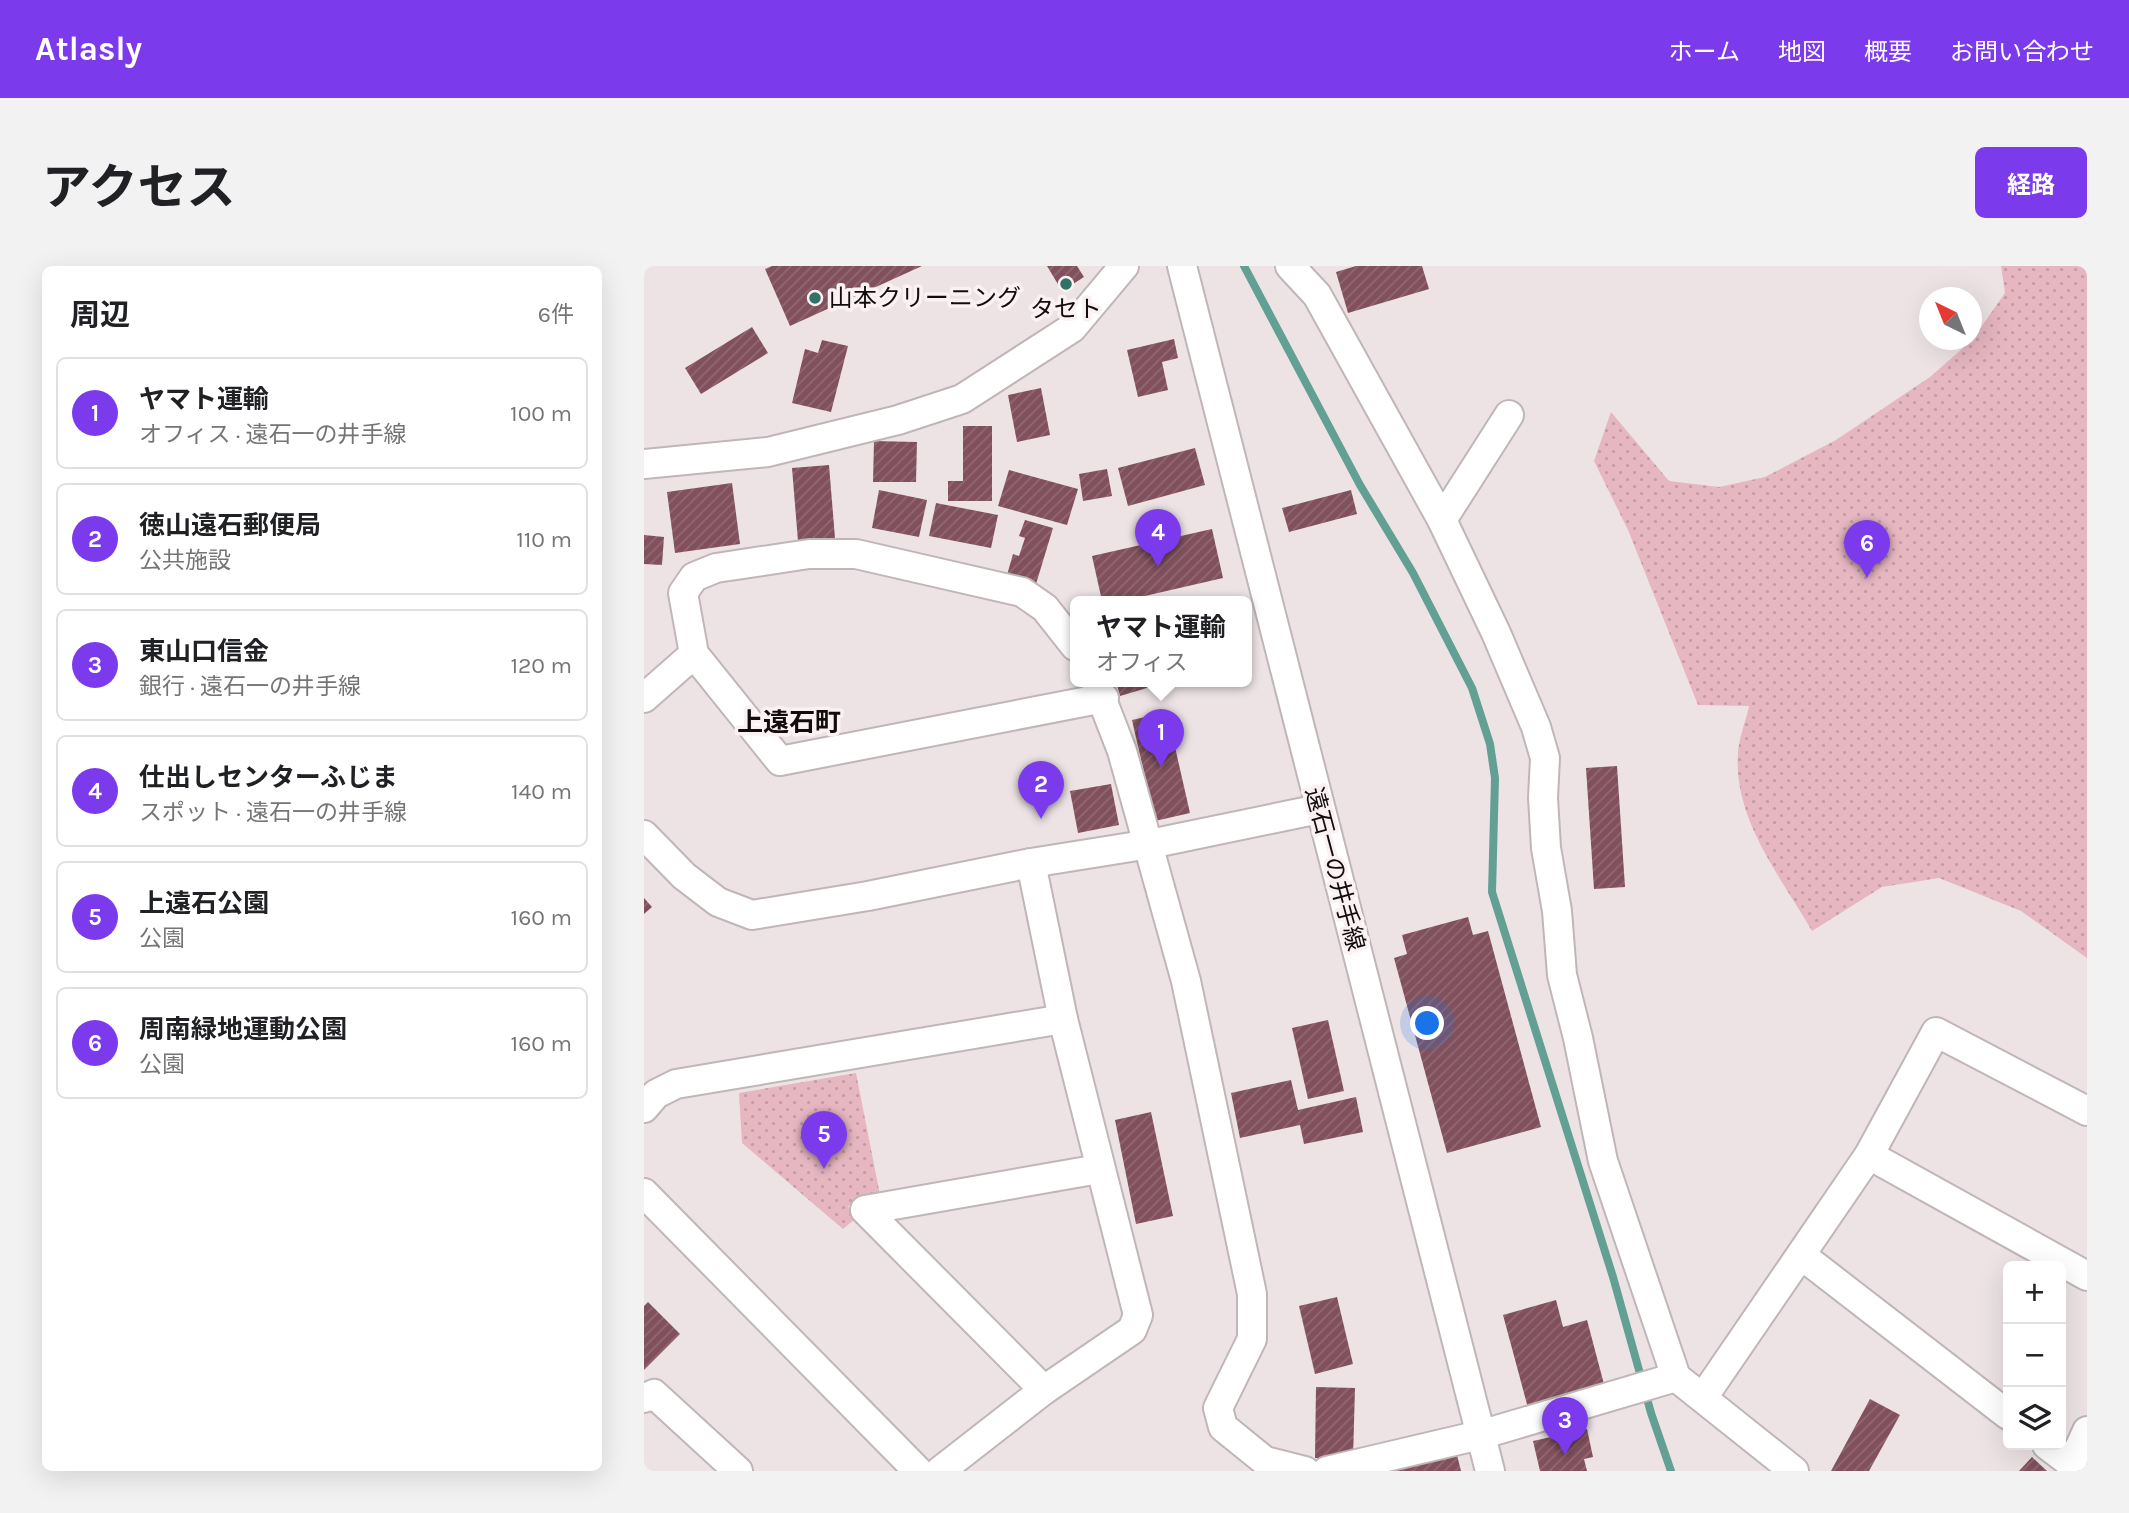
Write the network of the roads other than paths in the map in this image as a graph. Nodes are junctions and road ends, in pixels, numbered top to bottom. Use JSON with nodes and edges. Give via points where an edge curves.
{"nodes":[{"id":1,"x":1124,"y":266,"type":"edge"},
{"id":2,"x":1182,"y":266,"type":"edge"},
{"id":3,"x":1305,"y":270,"type":"edge"},
{"id":4,"x":1509,"y":415,"type":"dead end"},
{"id":5,"x":644,"y":464,"type":"edge"},
{"id":6,"x":1441,"y":520,"type":"junction"},
{"id":7,"x":1070,"y":640,"type":"edge"},
{"id":8,"x":694,"y":654,"type":"junction"},
{"id":9,"x":1099,"y":690,"type":"edge"},
{"id":10,"x":644,"y":698,"type":"edge"},
{"id":11,"x":1319,"y":809,"type":"junction"},
{"id":12,"x":644,"y":835,"type":"edge"},
{"id":13,"x":1150,"y":844,"type":"junction"},
{"id":14,"x":1031,"y":863,"type":"junction"},
{"id":15,"x":1063,"y":1019,"type":"junction"},
{"id":16,"x":648,"y":1093,"type":"edge"},
{"id":17,"x":2087,"y":1111,"type":"edge"},
{"id":18,"x":1869,"y":1154,"type":"junction"},
{"id":19,"x":1099,"y":1169,"type":"junction"},
{"id":20,"x":644,"y":1193,"type":"edge"},
{"id":21,"x":1801,"y":1255,"type":"junction"},
{"id":22,"x":2087,"y":1276,"type":"edge"},
{"id":23,"x":1676,"y":1377,"type":"junction"},
{"id":24,"x":1044,"y":1390,"type":"junction"},
{"id":25,"x":1704,"y":1396,"type":"junction"},
{"id":26,"x":644,"y":1398,"type":"edge"},
{"id":27,"x":2003,"y":1411,"type":"edge"},
{"id":28,"x":2087,"y":1433,"type":"edge"},
{"id":29,"x":1480,"y":1435,"type":"junction"},
{"id":30,"x":2054,"y":1450,"type":"edge"},
{"id":31,"x":738,"y":1471,"type":"edge"},
{"id":32,"x":918,"y":1471,"type":"edge"},
{"id":33,"x":940,"y":1471,"type":"edge"},
{"id":34,"x":1305,"y":1471,"type":"edge"},
{"id":35,"x":1326,"y":1471,"type":"edge"},
{"id":36,"x":1490,"y":1471,"type":"edge"},
{"id":37,"x":1794,"y":1471,"type":"edge"}],
"edges":[{"from":1,"to":5,"type":"street","via":[[1072,328],[962,399],[768,452]]},
{"from":2,"to":11,"type":"street","name":"遠石一の井手線"},
{"from":3,"to":6,"type":"street"},
{"from":4,"to":6,"type":"street"},
{"from":6,"to":23,"type":"street","via":[[1496,633],[1545,758],[1542,797],[1562,975],[1603,1161]]},
{"from":7,"to":8,"type":"street","via":[[1045,608],[1022,592],[856,554],[809,554],[716,568],[694,577],[683,593]]},
{"from":8,"to":9,"type":"street","via":[[780,761]]},
{"from":8,"to":10,"type":"street"},
{"from":9,"to":13,"type":"street"},
{"from":11,"to":13,"type":"street"},
{"from":11,"to":29,"type":"street","name":"遠石一の井手線"},
{"from":12,"to":14,"type":"street","via":[[684,876],[718,902],[752,915]]},
{"from":13,"to":14,"type":"street"},
{"from":13,"to":34,"type":"street","via":[[1222,1139],[1252,1294],[1252,1339],[1217,1408],[1223,1427],[1265,1461]]},
{"from":14,"to":15,"type":"street"},
{"from":15,"to":16,"type":"street","via":[[705,1078]]},
{"from":15,"to":19,"type":"street"},
{"from":17,"to":18,"type":"street","via":[[1936,1032]]},
{"from":18,"to":21,"type":"street"},
{"from":18,"to":22,"type":"street"},
{"from":19,"to":24,"type":"street","via":[[1138,1315],[1132,1330]]},
{"from":19,"to":24,"type":"street","via":[[865,1210]]},
{"from":20,"to":32,"type":"street"},
{"from":21,"to":25,"type":"street"},
{"from":21,"to":27,"type":"street"},
{"from":23,"to":25,"type":"street"},
{"from":23,"to":29,"type":"street"},
{"from":24,"to":33,"type":"street"},
{"from":25,"to":37,"type":"street"},
{"from":26,"to":31,"type":"street","via":[[654,1394]]},
{"from":28,"to":30,"type":"street","via":[[2072,1464]]},
{"from":29,"to":35,"type":"street"},
{"from":29,"to":36,"type":"street","name":"遠石一の井手線"}]}
